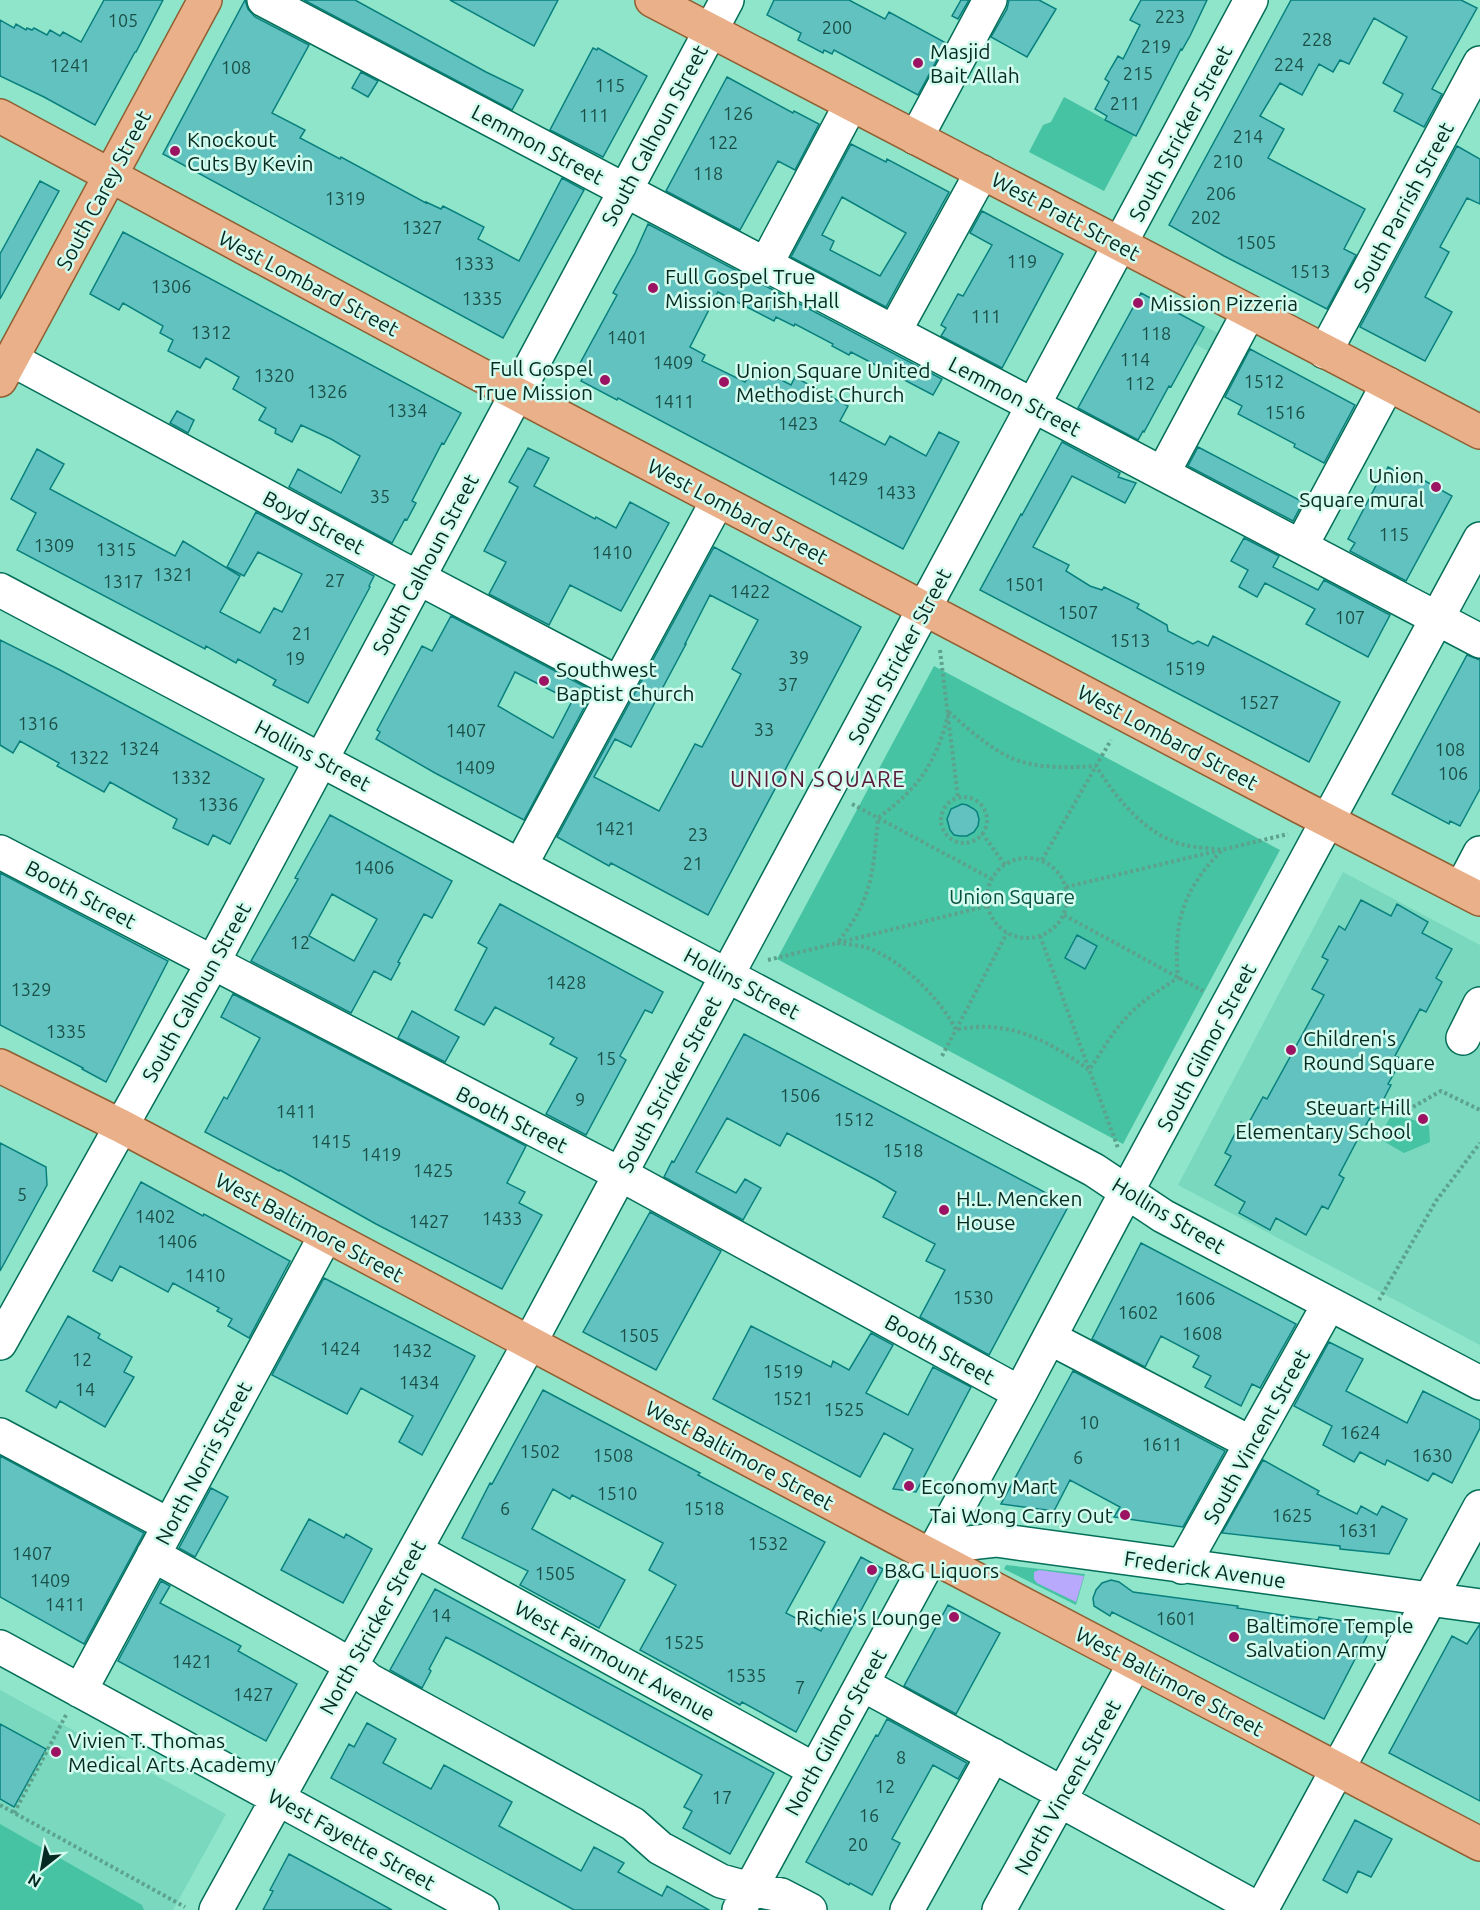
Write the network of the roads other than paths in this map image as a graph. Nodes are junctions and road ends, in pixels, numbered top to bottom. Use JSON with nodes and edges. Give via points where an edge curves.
{"nodes":[{"id":1,"x":205,"y":0,"type":"edge"},
{"id":2,"x":264,"y":0,"type":"edge"},
{"id":3,"x":652,"y":0,"type":"edge"},
{"id":4,"x":727,"y":0,"type":"edge"},
{"id":5,"x":990,"y":0,"type":"edge"},
{"id":6,"x":1251,"y":0,"type":"edge"},
{"id":7,"x":711,"y":30,"type":"junction"},
{"id":8,"x":1480,"y":63,"type":"edge"},
{"id":9,"x":851,"y":104,"type":"junction"},
{"id":10,"x":0,"y":116,"type":"edge"},
{"id":11,"x":916,"y":138,"type":"junction"},
{"id":12,"x":982,"y":172,"type":"junction"},
{"id":13,"x":111,"y":176,"type":"junction"},
{"id":14,"x":625,"y":189,"type":"junction"},
{"id":15,"x":1120,"y":244,"type":"junction"},
{"id":16,"x":766,"y":264,"type":"junction"},
{"id":17,"x":1250,"y":312,"type":"junction"},
{"id":18,"x":894,"y":332,"type":"junction"},
{"id":19,"x":1325,"y":352,"type":"junction"},
{"id":20,"x":6,"y":370,"type":"edge"},
{"id":21,"x":1388,"y":384,"type":"junction"},
{"id":22,"x":516,"y":393,"type":"junction"},
{"id":23,"x":1034,"y":404,"type":"junction"},
{"id":24,"x":1480,"y":432,"type":"edge"},
{"id":25,"x":1163,"y":473,"type":"junction"},
{"id":26,"x":718,"y":500,"type":"junction"},
{"id":27,"x":1480,"y":539,"type":"edge"},
{"id":28,"x":1301,"y":546,"type":"junction"},
{"id":29,"x":418,"y":578,"type":"junction"},
{"id":30,"x":0,"y":590,"type":"edge"},
{"id":31,"x":924,"y":609,"type":"junction"},
{"id":32,"x":1438,"y":618,"type":"junction"},
{"id":33,"x":1480,"y":641,"type":"edge"},
{"id":34,"x":618,"y":683,"type":"junction"},
{"id":35,"x":322,"y":760,"type":"junction"},
{"id":36,"x":1329,"y":821,"type":"junction"},
{"id":37,"x":0,"y":852,"type":"edge"},
{"id":38,"x":1480,"y":853,"type":"edge"},
{"id":39,"x":520,"y":866,"type":"junction"},
{"id":40,"x":1471,"y":894,"type":"edge"},
{"id":41,"x":212,"y":964,"type":"junction"},
{"id":42,"x":727,"y":975,"type":"junction"},
{"id":43,"x":1480,"y":1004,"type":"edge"},
{"id":44,"x":1462,"y":1038,"type":"dead end"},
{"id":45,"x":0,"y":1066,"type":"edge"},
{"id":46,"x":121,"y":1126,"type":"junction"},
{"id":47,"x":620,"y":1174,"type":"junction"},
{"id":48,"x":1127,"y":1192,"type":"junction"},
{"id":49,"x":326,"y":1235,"type":"junction"},
{"id":50,"x":1329,"y":1304,"type":"junction"},
{"id":51,"x":1050,"y":1338,"type":"junction"},
{"id":52,"x":0,"y":1343,"type":"edge"},
{"id":53,"x":529,"y":1344,"type":"junction"},
{"id":54,"x":1480,"y":1383,"type":"edge"},
{"id":55,"x":1020,"y":1393,"type":"junction"},
{"id":56,"x":0,"y":1435,"type":"edge"},
{"id":57,"x":1251,"y":1443,"type":"junction"},
{"id":58,"x":1480,"y":1507,"type":"edge"},
{"id":59,"x":169,"y":1525,"type":"junction"},
{"id":60,"x":415,"y":1550,"type":"junction"},
{"id":61,"x":932,"y":1555,"type":"junction"},
{"id":62,"x":153,"y":1556,"type":"junction"},
{"id":63,"x":1182,"y":1567,"type":"junction"},
{"id":64,"x":1429,"y":1599,"type":"junction"},
{"id":65,"x":1480,"y":1606,"type":"edge"},
{"id":66,"x":0,"y":1647,"type":"edge"},
{"id":67,"x":1135,"y":1663,"type":"junction"},
{"id":68,"x":351,"y":1665,"type":"junction"},
{"id":69,"x":862,"y":1684,"type":"junction"},
{"id":70,"x":73,"y":1703,"type":"junction"},
{"id":71,"x":993,"y":1755,"type":"junction"},
{"id":72,"x":815,"y":1770,"type":"junction"},
{"id":73,"x":1337,"y":1770,"type":"junction"},
{"id":74,"x":1060,"y":1796,"type":"junction"},
{"id":75,"x":277,"y":1798,"type":"junction"},
{"id":76,"x":1480,"y":1844,"type":"edge"},
{"id":77,"x":744,"y":1899,"type":"edge"},
{"id":78,"x":200,"y":1909,"type":"edge"},
{"id":79,"x":482,"y":1910,"type":"edge"},
{"id":80,"x":810,"y":1910,"type":"edge"},
{"id":81,"x":908,"y":1910,"type":"edge"},
{"id":82,"x":999,"y":1910,"type":"edge"},
{"id":83,"x":1260,"y":1910,"type":"edge"}],
"edges":[{"from":1,"to":13,"type":"main road","name":"South Carey Street"},
{"from":2,"to":14,"type":"street","name":"Lemmon Street"},
{"from":3,"to":7,"type":"main road","name":"West Pratt Street"},
{"from":4,"to":7,"type":"street","name":"South Calhoun Street"},
{"from":5,"to":11,"type":"street"},
{"from":6,"to":15,"type":"street","name":"South Stricker Street"},
{"from":7,"to":9,"type":"main road","name":"West Pratt Street"},
{"from":7,"to":14,"type":"street","name":"South Calhoun Street"},
{"from":8,"to":19,"type":"street","name":"South Parrish Street"},
{"from":9,"to":11,"type":"main road","name":"West Pratt Street"},
{"from":9,"to":16,"type":"street"},
{"from":10,"to":13,"type":"main road","name":"West Lombard Street"},
{"from":11,"to":12,"type":"main road","name":"West Pratt Street"},
{"from":12,"to":15,"type":"main road","name":"West Pratt Street"},
{"from":12,"to":18,"type":"street"},
{"from":13,"to":20,"type":"main road","name":"South Carey Street"},
{"from":13,"to":22,"type":"main road","name":"West Lombard Street"},
{"from":14,"to":16,"type":"street","name":"Lemmon Street"},
{"from":14,"to":22,"type":"street","name":"South Calhoun Street"},
{"from":15,"to":17,"type":"main road","name":"West Pratt Street"},
{"from":15,"to":23,"type":"street","name":"South Stricker Street"},
{"from":16,"to":18,"type":"street","name":"Lemmon Street"},
{"from":17,"to":19,"type":"main road","name":"West Pratt Street"},
{"from":17,"to":25,"type":"street"},
{"from":18,"to":23,"type":"street","name":"Lemmon Street"},
{"from":19,"to":21,"type":"main road","name":"West Pratt Street"},
{"from":20,"to":29,"type":"street","name":"Boyd Street"},
{"from":21,"to":24,"type":"main road","name":"West Pratt Street"},
{"from":21,"to":28,"type":"street"},
{"from":22,"to":26,"type":"main road","name":"West Lombard Street"},
{"from":22,"to":29,"type":"street","name":"South Calhoun Street"},
{"from":23,"to":25,"type":"street","name":"Lemmon Street"},
{"from":23,"to":31,"type":"street","name":"South Stricker Street"},
{"from":25,"to":28,"type":"street","name":"Lemmon Street"},
{"from":26,"to":31,"type":"main road","name":"West Lombard Street"},
{"from":26,"to":34,"type":"street"},
{"from":27,"to":32,"type":"street","name":"South Gilmor Street"},
{"from":28,"to":32,"type":"street","name":"Lemmon Street"},
{"from":29,"to":34,"type":"street","name":"Boyd Street"},
{"from":29,"to":35,"type":"street","name":"South Calhoun Street"},
{"from":30,"to":35,"type":"street","name":"Hollins Street"},
{"from":31,"to":36,"type":"main road","name":"West Lombard Street"},
{"from":31,"to":42,"type":"street","name":"South Stricker Street"},
{"from":32,"to":33,"type":"street","name":"Lemmon Street"},
{"from":32,"to":36,"type":"street","name":"South Gilmor Street"},
{"from":34,"to":39,"type":"street"},
{"from":35,"to":39,"type":"street","name":"Hollins Street"},
{"from":35,"to":41,"type":"street","name":"South Calhoun Street"},
{"from":36,"to":40,"type":"main road","name":"West Lombard Street"},
{"from":36,"to":48,"type":"street","name":"South Gilmor Street"},
{"from":37,"to":41,"type":"street","name":"Booth Street"},
{"from":38,"to":40,"type":"street"},
{"from":39,"to":42,"type":"street","name":"Hollins Street"},
{"from":41,"to":46,"type":"street","name":"South Calhoun Street"},
{"from":41,"to":47,"type":"street","name":"Booth Street"},
{"from":42,"to":47,"type":"street","name":"South Stricker Street"},
{"from":42,"to":48,"type":"street","name":"Hollins Street","via":[[1094,1170]]},
{"from":43,"to":44,"type":"street"},
{"from":45,"to":46,"type":"main road","name":"West Baltimore Street"},
{"from":46,"to":49,"type":"main road","name":"West Baltimore Street"},
{"from":46,"to":52,"type":"street","name":"South Calhoun Street"},
{"from":47,"to":53,"type":"street","name":"South Stricker Street"},
{"from":47,"to":55,"type":"street","name":"Booth Street"},
{"from":48,"to":50,"type":"street","name":"Hollins Street","via":[[1163,1216]]},
{"from":48,"to":51,"type":"street","name":"South Gilmor Street"},
{"from":49,"to":53,"type":"main road","name":"West Baltimore Street"},
{"from":49,"to":59,"type":"street","name":"North Norris Street"},
{"from":50,"to":54,"type":"street","name":"Hollins Street"},
{"from":50,"to":57,"type":"street","name":"South Vincent Street"},
{"from":51,"to":55,"type":"street","name":"South Gilmor Street"},
{"from":51,"to":57,"type":"street"},
{"from":53,"to":60,"type":"street","name":"North Stricker Street"},
{"from":53,"to":61,"type":"main road","name":"West Baltimore Street"},
{"from":55,"to":61,"type":"street","name":"South Gilmor Street"},
{"from":56,"to":59,"type":"street"},
{"from":57,"to":63,"type":"street","name":"South Vincent Street"},
{"from":58,"to":64,"type":"street"},
{"from":59,"to":62,"type":"street","name":"North Norris Street"},
{"from":60,"to":68,"type":"street","name":"North Stricker Street"},
{"from":60,"to":72,"type":"street","name":"West Fairmount Avenue"},
{"from":61,"to":63,"type":"street","name":"Frederick Avenue","via":[[969,1543],[996,1540]]},
{"from":61,"to":67,"type":"main road","name":"West Baltimore Street"},
{"from":61,"to":69,"type":"street","name":"North Gilmor Street"},
{"from":62,"to":68,"type":"street"},
{"from":62,"to":70,"type":"street","name":"North Norris Street"},
{"from":63,"to":64,"type":"street","name":"Frederick Avenue"},
{"from":64,"to":65,"type":"street","name":"Frederick Avenue"},
{"from":64,"to":73,"type":"street"},
{"from":66,"to":70,"type":"street","name":"West Fayette Street"},
{"from":67,"to":73,"type":"main road","name":"West Baltimore Street"},
{"from":67,"to":74,"type":"street","name":"North Vincent Street"},
{"from":68,"to":75,"type":"street","name":"North Stricker Street"},
{"from":68,"to":77,"type":"street","via":[[369,1680],[633,1824],[660,1848],[722,1881]]},
{"from":69,"to":71,"type":"street"},
{"from":69,"to":72,"type":"street","name":"North Gilmor Street"},
{"from":70,"to":75,"type":"street","name":"West Fayette Street"},
{"from":71,"to":74,"type":"street"},
{"from":71,"to":81,"type":"street"},
{"from":72,"to":77,"type":"street","name":"North Gilmor Street"},
{"from":73,"to":76,"type":"main road","name":"West Baltimore Street"},
{"from":73,"to":83,"type":"street"},
{"from":74,"to":82,"type":"street","name":"North Vincent Street"},
{"from":74,"to":83,"type":"street"},
{"from":75,"to":78,"type":"street","name":"North Stricker Street"},
{"from":75,"to":79,"type":"street","name":"West Fayette Street"},
{"from":77,"to":80,"type":"street","via":[[781,1894]]}]}
